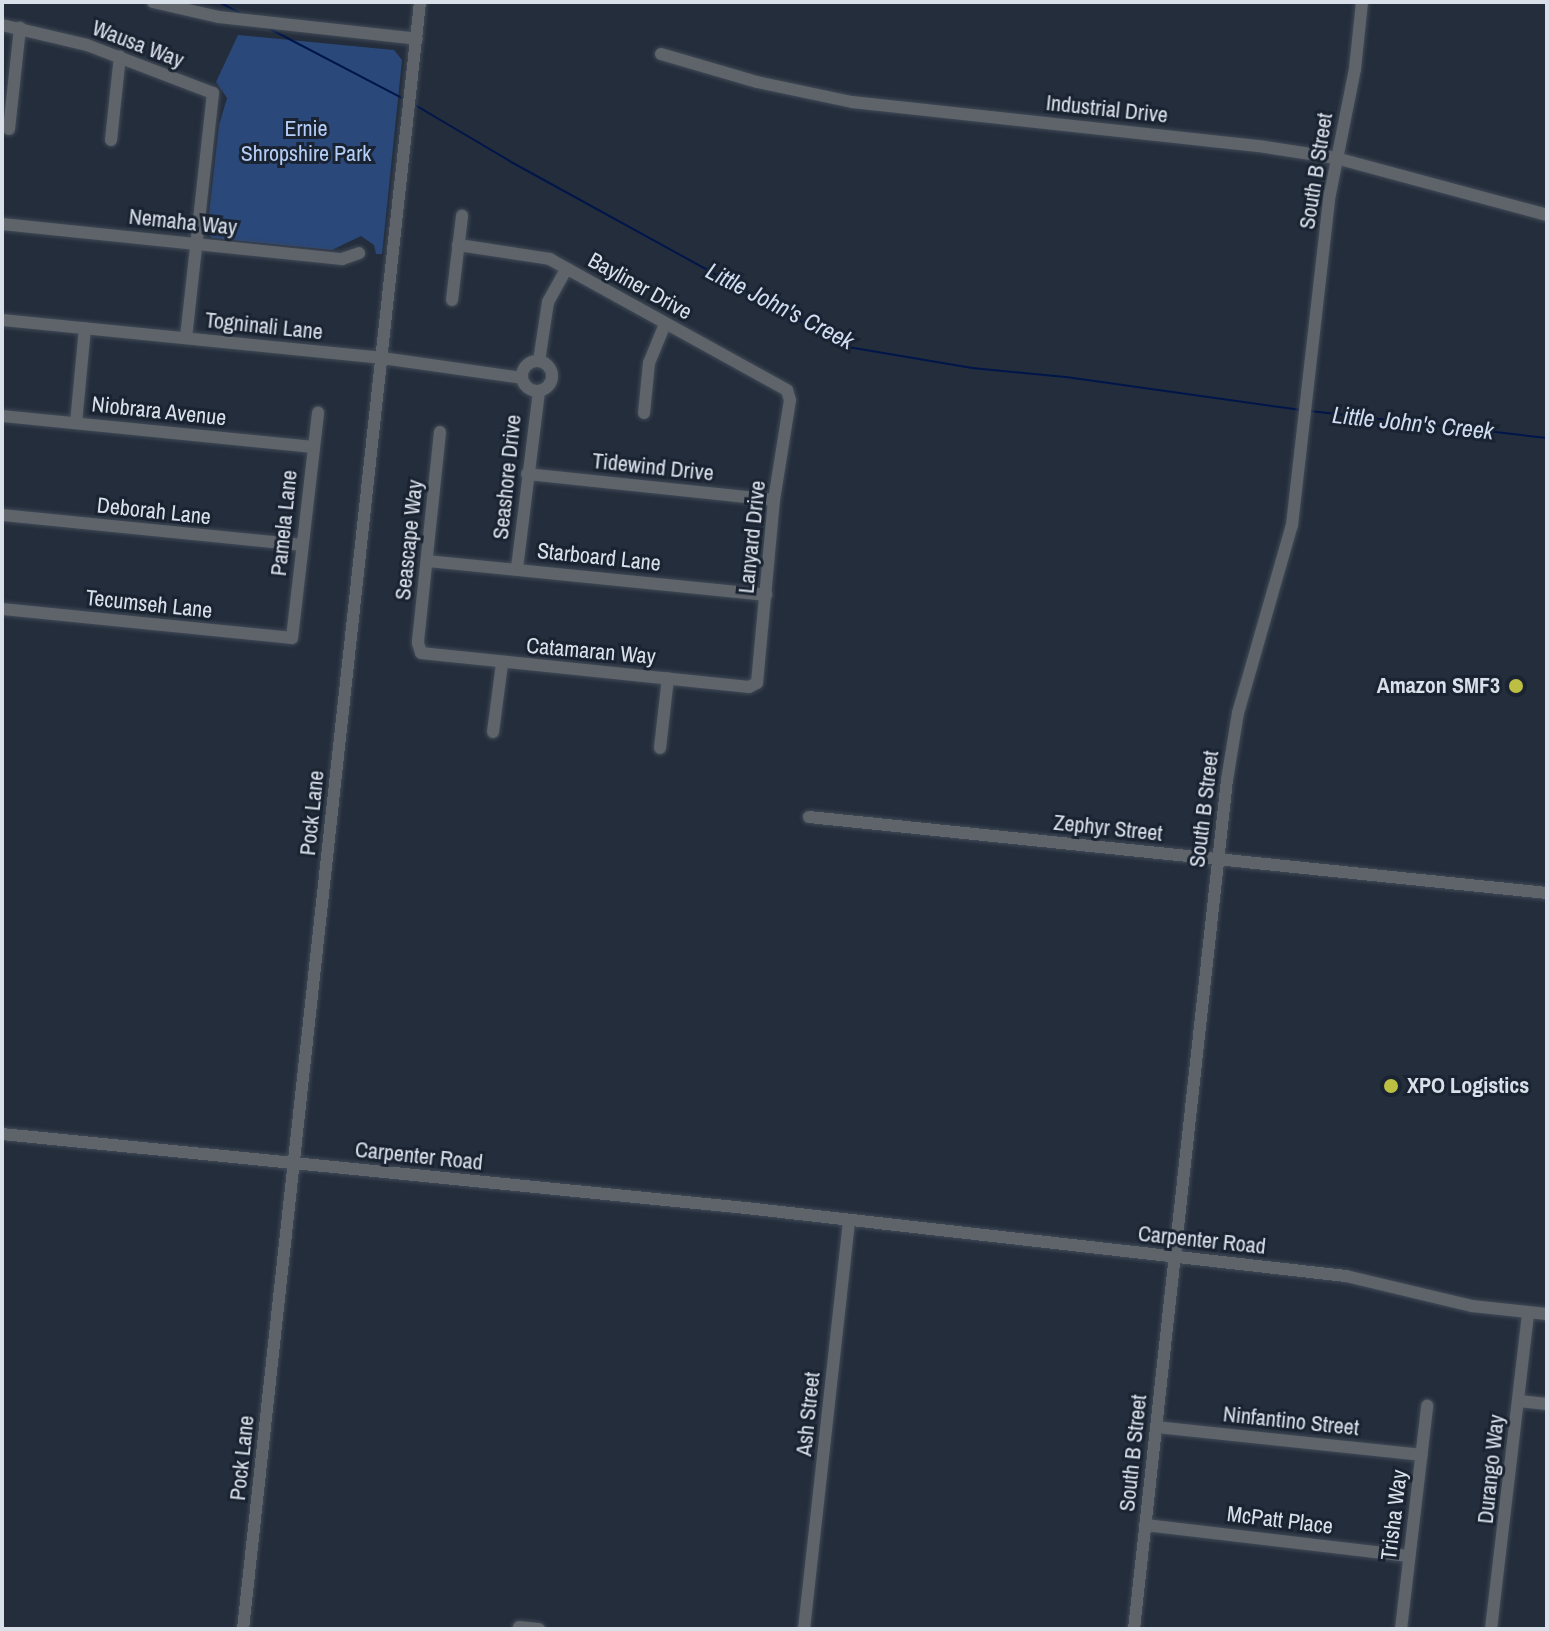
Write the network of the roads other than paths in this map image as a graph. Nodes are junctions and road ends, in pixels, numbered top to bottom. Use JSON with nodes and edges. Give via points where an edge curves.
{"nodes":[{"id":1,"x":153,"y":2,"type":"edge"},
{"id":2,"x":420,"y":2,"type":"edge"},
{"id":3,"x":1362,"y":2,"type":"edge"},
{"id":4,"x":2,"y":25,"type":"edge"},
{"id":5,"x":20,"y":28,"type":"junction"},
{"id":6,"x":417,"y":39,"type":"junction"},
{"id":7,"x":661,"y":54,"type":"dead end"},
{"id":8,"x":120,"y":56,"type":"junction"},
{"id":9,"x":9,"y":129,"type":"dead end"},
{"id":10,"x":111,"y":140,"type":"dead end"},
{"id":11,"x":1336,"y":158,"type":"junction"},
{"id":12,"x":1547,"y":215,"type":"edge"},
{"id":13,"x":462,"y":216,"type":"dead end"},
{"id":14,"x":2,"y":224,"type":"edge"},
{"id":15,"x":196,"y":244,"type":"junction"},
{"id":16,"x":458,"y":245,"type":"junction"},
{"id":17,"x":359,"y":253,"type":"dead end"},
{"id":18,"x":566,"y":269,"type":"junction"},
{"id":19,"x":452,"y":300,"type":"dead end"},
{"id":20,"x":2,"y":320,"type":"edge"},
{"id":21,"x":665,"y":324,"type":"junction"},
{"id":22,"x":85,"y":328,"type":"junction"},
{"id":23,"x":186,"y":338,"type":"junction"},
{"id":24,"x":382,"y":358,"type":"junction"},
{"id":25,"x":539,"y":361,"type":"junction"},
{"id":26,"x":522,"y":378,"type":"junction"},
{"id":27,"x":539,"y":391,"type":"junction"},
{"id":28,"x":789,"y":395,"type":"joint"},
{"id":29,"x":318,"y":412,"type":"dead end"},
{"id":30,"x":644,"y":413,"type":"dead end"},
{"id":31,"x":2,"y":416,"type":"edge"},
{"id":32,"x":76,"y":423,"type":"junction"},
{"id":33,"x":440,"y":432,"type":"dead end"},
{"id":34,"x":312,"y":447,"type":"junction"},
{"id":35,"x":527,"y":474,"type":"junction"},
{"id":36,"x":774,"y":500,"type":"junction"},
{"id":37,"x":2,"y":515,"type":"edge"},
{"id":38,"x":301,"y":545,"type":"junction"},
{"id":39,"x":427,"y":561,"type":"junction"},
{"id":40,"x":517,"y":568,"type":"junction"},
{"id":41,"x":766,"y":595,"type":"junction"},
{"id":42,"x":2,"y":609,"type":"edge"},
{"id":43,"x":292,"y":638,"type":"joint"},
{"id":44,"x":421,"y":653,"type":"joint"},
{"id":45,"x":502,"y":664,"type":"junction"},
{"id":46,"x":668,"y":678,"type":"junction"},
{"id":47,"x":757,"y":683,"type":"joint"},
{"id":48,"x":493,"y":732,"type":"dead end"},
{"id":49,"x":660,"y":748,"type":"dead end"},
{"id":50,"x":809,"y":817,"type":"dead end"},
{"id":51,"x":1218,"y":859,"type":"junction"},
{"id":52,"x":1547,"y":893,"type":"edge"},
{"id":53,"x":2,"y":1134,"type":"edge"},
{"id":54,"x":294,"y":1163,"type":"junction"},
{"id":55,"x":849,"y":1220,"type":"junction"},
{"id":56,"x":1174,"y":1256,"type":"junction"},
{"id":57,"x":1528,"y":1312,"type":"junction"},
{"id":58,"x":1547,"y":1314,"type":"edge"},
{"id":59,"x":1519,"y":1401,"type":"junction"},
{"id":60,"x":1547,"y":1404,"type":"edge"},
{"id":61,"x":1427,"y":1406,"type":"dead end"},
{"id":62,"x":1156,"y":1427,"type":"junction"},
{"id":63,"x":1422,"y":1455,"type":"junction"},
{"id":64,"x":1145,"y":1525,"type":"junction"},
{"id":65,"x":1409,"y":1556,"type":"junction"},
{"id":66,"x":519,"y":1627,"type":"edge"},
{"id":67,"x":243,"y":1629,"type":"edge"},
{"id":68,"x":539,"y":1629,"type":"edge"},
{"id":69,"x":804,"y":1629,"type":"edge"},
{"id":70,"x":1134,"y":1629,"type":"edge"},
{"id":71,"x":1401,"y":1629,"type":"edge"},
{"id":72,"x":1491,"y":1629,"type":"edge"}],
"edges":[{"from":1,"to":6,"type":"street","via":[[219,17]]},
{"from":2,"to":6,"type":"street","name":"Pock Lane"},
{"from":3,"to":11,"type":"street","name":"South B Street","via":[[1355,69]]},
{"from":4,"to":5,"type":"street","name":"Wausa Way"},
{"from":5,"to":8,"type":"street","name":"Wausa Way"},
{"from":5,"to":9,"type":"street"},
{"from":6,"to":24,"type":"street","name":"Pock Lane"},
{"from":7,"to":11,"type":"street","name":"Industrial Drive","via":[[852,102]]},
{"from":8,"to":10,"type":"street"},
{"from":8,"to":15,"type":"street","name":"Wausa Way","via":[[213,93]]},
{"from":11,"to":12,"type":"street","name":"Industrial Drive"},
{"from":11,"to":51,"type":"street","name":"South B Street","via":[[1306,425],[1284,559],[1232,747]]},
{"from":13,"to":16,"type":"street"},
{"from":14,"to":15,"type":"street","name":"Nemaha Way"},
{"from":15,"to":17,"type":"street","name":"Nemaha Way","via":[[342,259]]},
{"from":15,"to":23,"type":"street"},
{"from":16,"to":18,"type":"street","name":"Bayliner Drive","via":[[540,256]]},
{"from":16,"to":19,"type":"street"},
{"from":18,"to":21,"type":"street","name":"Bayliner Drive"},
{"from":18,"to":25,"type":"street","name":"Seashore Drive","via":[[548,302]]},
{"from":20,"to":22,"type":"street","name":"Togninali Lane"},
{"from":21,"to":28,"type":"street","name":"Bayliner Drive"},
{"from":21,"to":30,"type":"street","via":[[651,355]]},
{"from":22,"to":23,"type":"street","name":"Togninali Lane"},
{"from":22,"to":32,"type":"street"},
{"from":23,"to":24,"type":"street","name":"Togninali Lane"},
{"from":24,"to":26,"type":"street","name":"Togninali Lane"},
{"from":24,"to":54,"type":"street","name":"Pock Lane"},
{"from":25,"to":26,"type":"street","via":[[529,363]]},
{"from":25,"to":27,"type":"street","name":"Seashore Drive","via":[[552,374]]},
{"from":26,"to":27,"type":"street","name":"Seashore Drive"},
{"from":27,"to":35,"type":"street","name":"Seashore Drive"},
{"from":28,"to":36,"type":"street","name":"Lanyard Drive"},
{"from":29,"to":34,"type":"street","name":"Pamela Lane"},
{"from":31,"to":32,"type":"street","name":"Niobrara Avenue"},
{"from":32,"to":34,"type":"street","name":"Niobrara Avenue"},
{"from":33,"to":39,"type":"street","name":"Seascape Way"},
{"from":34,"to":38,"type":"street","name":"Pamela Lane"},
{"from":35,"to":36,"type":"street","name":"Tidewind Drive"},
{"from":35,"to":40,"type":"street","name":"Seashore Drive"},
{"from":36,"to":41,"type":"street","name":"Lanyard Drive"},
{"from":37,"to":38,"type":"street","name":"Deborah Lane"},
{"from":38,"to":43,"type":"street","name":"Pamela Lane"},
{"from":39,"to":40,"type":"street","name":"Starboard Lane"},
{"from":39,"to":44,"type":"street","name":"Seascape Way"},
{"from":40,"to":41,"type":"street","name":"Starboard Lane"},
{"from":41,"to":47,"type":"street","name":"Lanyard Drive"},
{"from":42,"to":43,"type":"street","name":"Tecumseh Lane"},
{"from":44,"to":45,"type":"street","name":"Catamaran Way"},
{"from":45,"to":46,"type":"street","name":"Catamaran Way"},
{"from":45,"to":48,"type":"street"},
{"from":46,"to":47,"type":"street","name":"Catamaran Way","via":[[749,687]]},
{"from":46,"to":49,"type":"street"},
{"from":50,"to":51,"type":"street","name":"Zephyr Street"},
{"from":51,"to":52,"type":"street","name":"Zephyr Street"},
{"from":51,"to":56,"type":"street","name":"South B Street"},
{"from":53,"to":54,"type":"street","name":"Carpenter Road"},
{"from":54,"to":55,"type":"street","name":"Carpenter Road"},
{"from":54,"to":67,"type":"street","name":"Pock Lane"},
{"from":55,"to":56,"type":"street","name":"Carpenter Road"},
{"from":55,"to":69,"type":"street","name":"Ash Street"},
{"from":56,"to":57,"type":"street","name":"Carpenter Road","via":[[1362,1278],[1446,1301]]},
{"from":56,"to":62,"type":"street","name":"South B Street"},
{"from":57,"to":58,"type":"street","name":"Carpenter Road"},
{"from":57,"to":59,"type":"street","name":"Durango Way"},
{"from":59,"to":60,"type":"street"},
{"from":59,"to":72,"type":"street","name":"Durango Way"},
{"from":61,"to":63,"type":"street","name":"Trisha Way"},
{"from":62,"to":63,"type":"street","name":"Ninfantino Street"},
{"from":62,"to":64,"type":"street","name":"South B Street"},
{"from":63,"to":65,"type":"street","name":"Trisha Way"},
{"from":64,"to":65,"type":"street","name":"McPatt Place"},
{"from":64,"to":70,"type":"street","name":"South B Street"},
{"from":65,"to":71,"type":"street","name":"Trisha Way"},
{"from":66,"to":68,"type":"street"}]}
